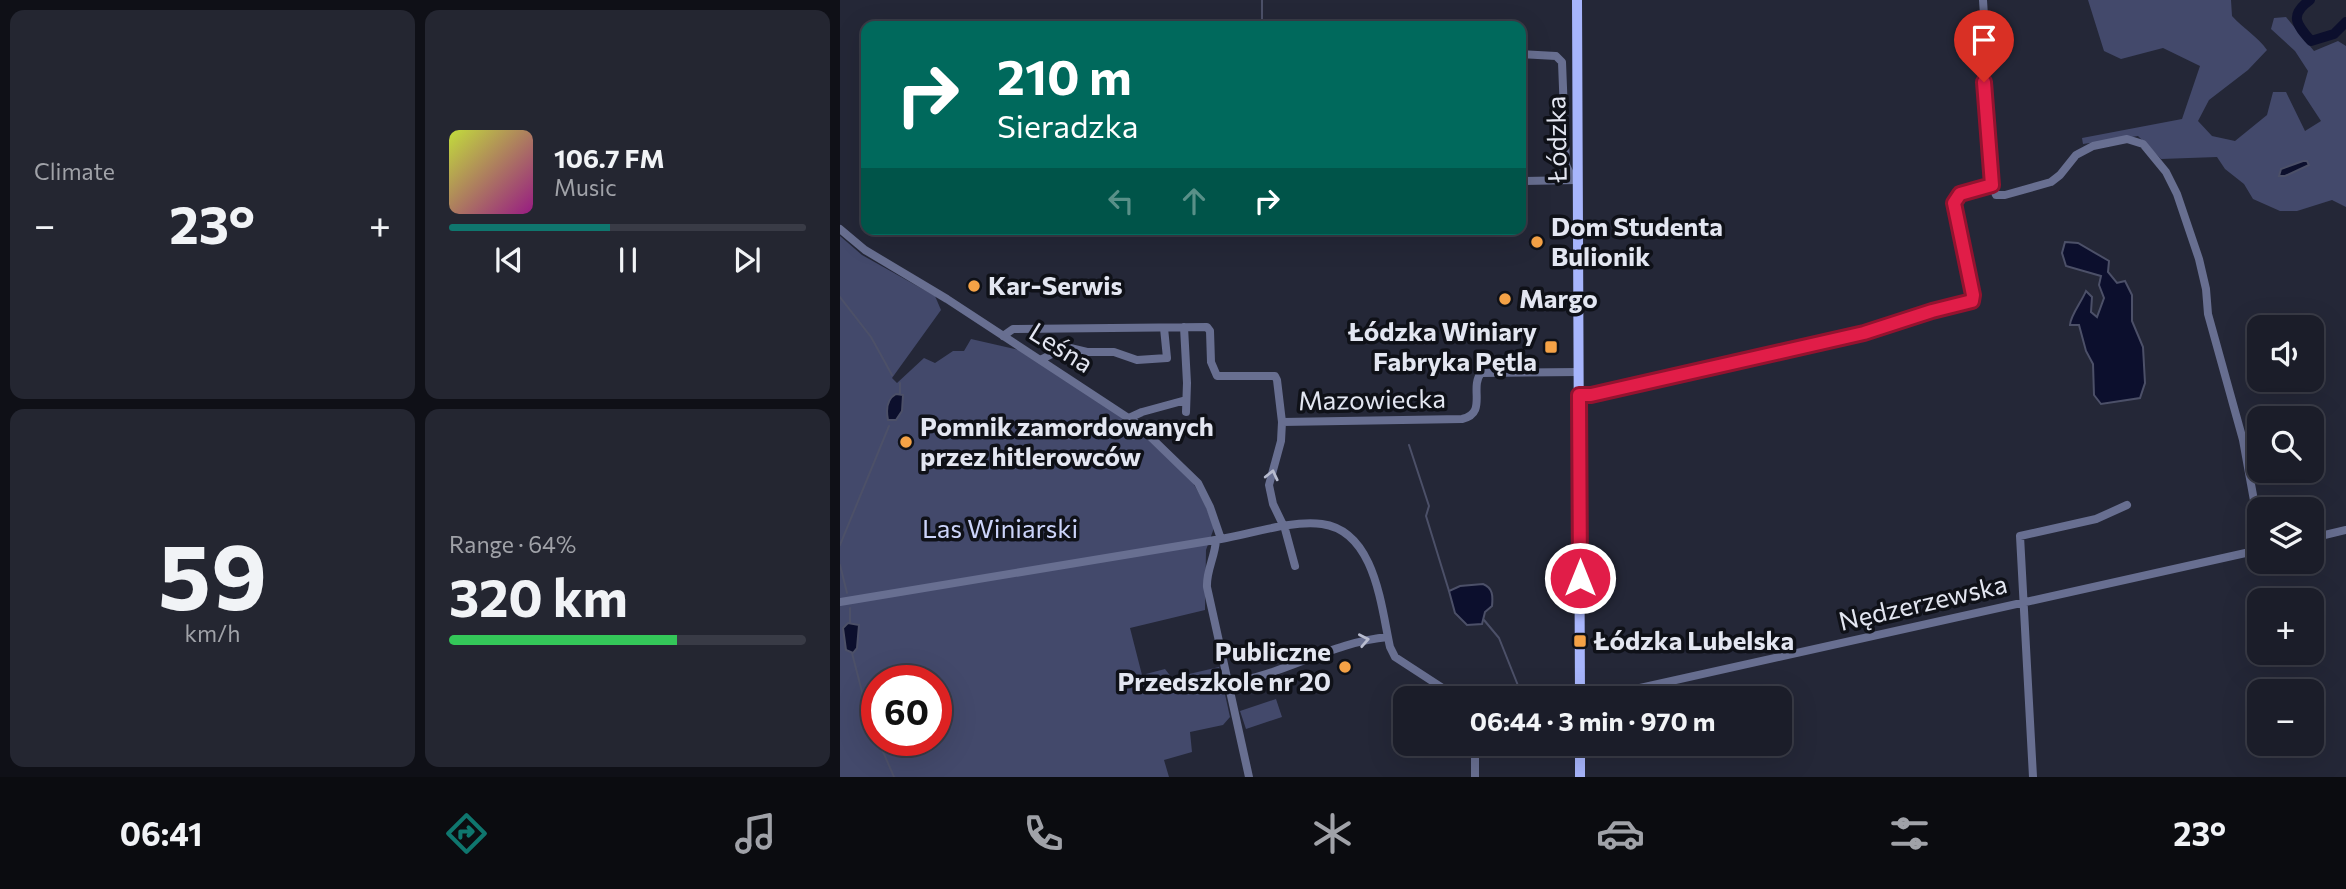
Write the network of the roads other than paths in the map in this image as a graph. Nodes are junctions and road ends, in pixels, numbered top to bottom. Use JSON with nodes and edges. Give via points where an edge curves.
{"nodes":[{"id":1,"x":1577,"y":0,"type":"edge"},
{"id":2,"x":1983,"y":0,"type":"edge"},
{"id":3,"x":1526,"y":54,"type":"edge"},
{"id":4,"x":1575,"y":180,"type":"junction"},
{"id":5,"x":1526,"y":181,"type":"edge"},
{"id":6,"x":1992,"y":185,"type":"junction"},
{"id":7,"x":840,"y":229,"type":"edge"},
{"id":8,"x":1184,"y":327,"type":"junction"},
{"id":9,"x":1164,"y":328,"type":"junction"},
{"id":10,"x":1003,"y":336,"type":"junction"},
{"id":11,"x":1040,"y":360,"type":"junction"},
{"id":12,"x":1579,"y":372,"type":"junction"},
{"id":13,"x":1579,"y":395,"type":"junction"},
{"id":14,"x":1185,"y":400,"type":"junction"},
{"id":15,"x":1186,"y":412,"type":"dead end"},
{"id":16,"x":1129,"y":418,"type":"junction"},
{"id":17,"x":1282,"y":422,"type":"junction"},
{"id":18,"x":2254,"y":497,"type":"edge"},
{"id":19,"x":2127,"y":505,"type":"dead end"},
{"id":20,"x":1283,"y":526,"type":"junction"},
{"id":21,"x":2346,"y":530,"type":"edge"},
{"id":22,"x":2324,"y":535,"type":"edge"},
{"id":23,"x":1219,"y":540,"type":"junction"},
{"id":24,"x":2247,"y":553,"type":"edge"},
{"id":25,"x":1295,"y":566,"type":"dead end"},
{"id":26,"x":840,"y":602,"type":"edge"},
{"id":27,"x":2024,"y":602,"type":"junction"},
{"id":28,"x":1388,"y":637,"type":"junction"},
{"id":29,"x":1229,"y":683,"type":"junction"},
{"id":30,"x":1440,"y":686,"type":"edge"},
{"id":31,"x":1580,"y":686,"type":"edge"},
{"id":32,"x":1649,"y":686,"type":"edge"},
{"id":33,"x":1475,"y":756,"type":"edge"},
{"id":34,"x":1580,"y":756,"type":"edge"},
{"id":35,"x":1250,"y":777,"type":"edge"},
{"id":36,"x":1475,"y":777,"type":"edge"},
{"id":37,"x":1580,"y":777,"type":"edge"},
{"id":38,"x":2033,"y":777,"type":"edge"}],
"edges":[{"from":1,"to":4,"type":"main road","name":"Łódzka"},
{"from":2,"to":6,"type":"street"},
{"from":3,"to":4,"type":"street","via":[[1561,59],[1566,165]]},
{"from":4,"to":5,"type":"street"},
{"from":4,"to":12,"type":"main road","name":"Łódzka"},
{"from":6,"to":13,"type":"street","via":[[1960,194],[1954,203],[1973,295],[1970,303],[1864,333]]},
{"from":6,"to":18,"type":"street","via":[[2000,196],[2039,187],[2056,179],[2087,148],[2121,140],[2138,141],[2147,148],[2174,186],[2199,259],[2208,314]]},
{"from":7,"to":10,"type":"street","name":"Leśna","via":[[865,250]]},
{"from":8,"to":9,"type":"street","name":"Mazowiecka"},
{"from":8,"to":14,"type":"street"},
{"from":8,"to":17,"type":"street","name":"Mazowiecka","via":[[1209,329],[1211,362],[1217,376],[1275,376]]},
{"from":9,"to":10,"type":"street","name":"Mazowiecka","via":[[1013,329]]},
{"from":9,"to":11,"type":"street","via":[[1167,358],[1137,360],[1114,352],[1066,347]]},
{"from":10,"to":11,"type":"street","name":"Leśna"},
{"from":11,"to":16,"type":"street","name":"Leśna"},
{"from":12,"to":13,"type":"main road","name":"Łódzka"},
{"from":12,"to":17,"type":"street","name":"Mazowiecka","via":[[1481,373],[1476,410],[1462,419]]},
{"from":13,"to":31,"type":"main road","name":"Łódzka"},
{"from":14,"to":15,"type":"street"},
{"from":14,"to":16,"type":"street"},
{"from":16,"to":23,"type":"street","name":"Leśna","via":[[1198,483]]},
{"from":20,"to":17,"type":"street","one_way":true,"via":[[1269,485]]},
{"from":19,"to":27,"type":"street","via":[[2096,519],[2020,536]]},
{"from":20,"to":23,"type":"street"},
{"from":20,"to":25,"type":"street"},
{"from":20,"to":28,"type":"street","via":[[1323,524],[1356,542],[1371,568]]},
{"from":21,"to":22,"type":"street"},
{"from":23,"to":26,"type":"street"},
{"from":23,"to":29,"type":"street","via":[[1207,583]]},
{"from":24,"to":27,"type":"street","name":"Nędzerzewska"},
{"from":27,"to":32,"type":"street","name":"Nędzerzewska"},
{"from":27,"to":38,"type":"street"},
{"from":29,"to":28,"type":"street","one_way":true,"via":[[1263,676],[1359,640]]},
{"from":28,"to":30,"type":"street","via":[[1395,657]]},
{"from":29,"to":35,"type":"street"},
{"from":33,"to":36,"type":"street"},
{"from":34,"to":37,"type":"main road"}]}
